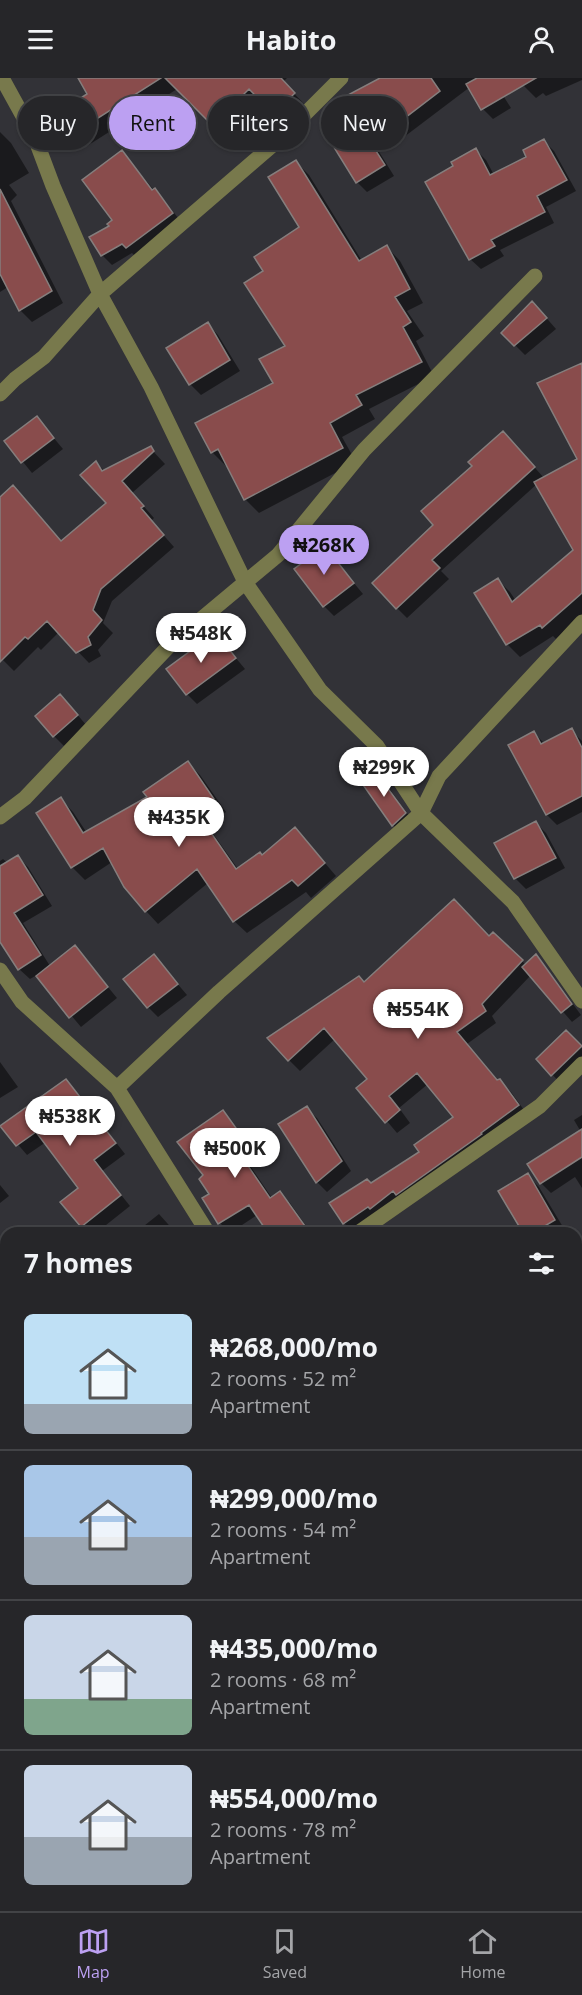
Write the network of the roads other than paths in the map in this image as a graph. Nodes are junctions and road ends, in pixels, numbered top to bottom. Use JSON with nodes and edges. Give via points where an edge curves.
{"nodes":[{"id":1,"x":2,"y":78,"type":"edge"},
{"id":2,"x":341,"y":78,"type":"edge"},
{"id":3,"x":535,"y":276,"type":"dead end"},
{"id":4,"x":100,"y":294,"type":"junction"},
{"id":5,"x":0,"y":394,"type":"edge"},
{"id":6,"x":245,"y":582,"type":"junction"},
{"id":7,"x":582,"y":622,"type":"edge"},
{"id":8,"x":421,"y":813,"type":"junction"},
{"id":9,"x":0,"y":818,"type":"edge"},
{"id":10,"x":0,"y":970,"type":"edge"},
{"id":11,"x":582,"y":1002,"type":"edge"},
{"id":12,"x":582,"y":1064,"type":"edge"},
{"id":13,"x":117,"y":1088,"type":"junction"},
{"id":14,"x":204,"y":1227,"type":"edge"},
{"id":15,"x":377,"y":1227,"type":"edge"}],
"edges":[{"from":1,"to":4,"type":"street","via":[[35,138]]},
{"from":2,"to":4,"type":"street","via":[[283,136]]},
{"from":3,"to":6,"type":"street","via":[[364,450],[278,555]]},
{"from":4,"to":5,"type":"street","via":[[44,357]]},
{"from":4,"to":6,"type":"street","via":[[151,387]]},
{"from":6,"to":8,"type":"street","via":[[320,690],[377,746]]},
{"from":6,"to":9,"type":"street","via":[[169,646],[25,798]]},
{"from":7,"to":8,"type":"street","via":[[440,776]]},
{"from":8,"to":11,"type":"street","via":[[513,902]]},
{"from":8,"to":13,"type":"street"},
{"from":10,"to":13,"type":"street","via":[[22,1002]]},
{"from":12,"to":15,"type":"street","via":[[540,1106]]},
{"from":13,"to":14,"type":"street"}]}
